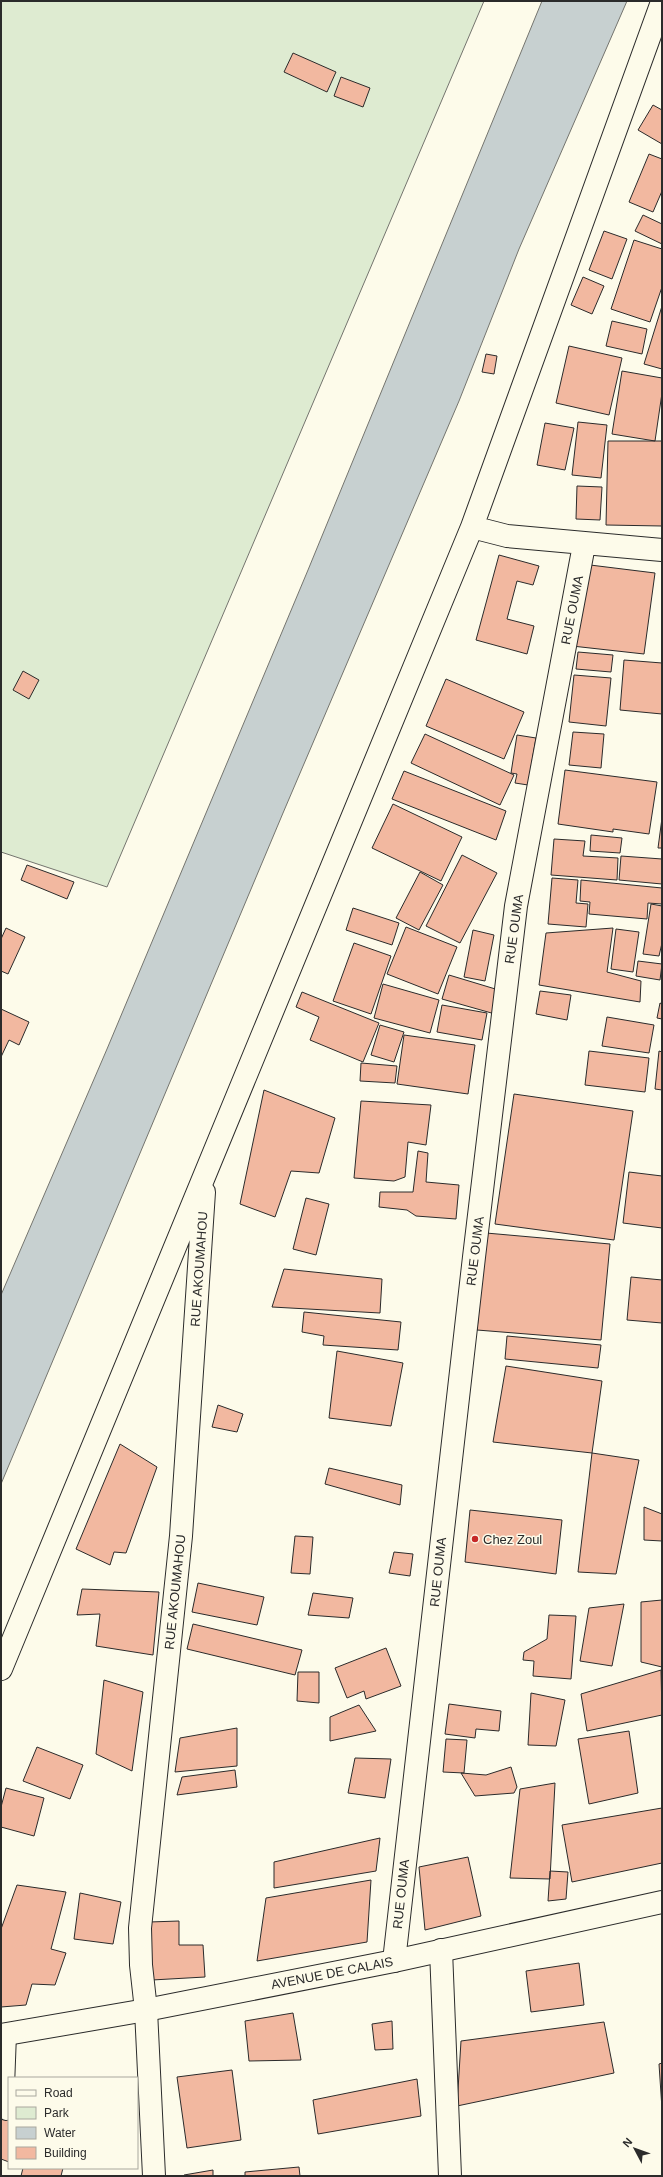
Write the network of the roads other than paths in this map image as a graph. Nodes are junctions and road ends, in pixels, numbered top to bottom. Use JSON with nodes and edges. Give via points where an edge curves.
{"nodes":[{"id":1,"x":662,"y":2,"type":"edge"},
{"id":2,"x":472,"y":527,"type":"junction"},
{"id":3,"x":584,"y":544,"type":"junction"},
{"id":4,"x":662,"y":550,"type":"edge"},
{"id":5,"x":206,"y":1173,"type":"junction"},
{"id":6,"x":1,"y":1669,"type":"edge"},
{"id":7,"x":662,"y":1902,"type":"edge"},
{"id":8,"x":441,"y":1950,"type":"junction"},
{"id":9,"x":394,"y":1961,"type":"junction"},
{"id":10,"x":146,"y":2010,"type":"junction"},
{"id":11,"x":5,"y":2034,"type":"edge"},
{"id":12,"x":6,"y":2113,"type":"dead end"},
{"id":13,"x":154,"y":2176,"type":"edge"},
{"id":14,"x":450,"y":2176,"type":"edge"}],
"edges":[{"from":1,"to":2,"type":"main road"},
{"from":2,"to":3,"type":"main road","via":[[507,536]]},
{"from":2,"to":5,"type":"main road"},
{"from":3,"to":4,"type":"main road"},
{"from":3,"to":9,"type":"main road","name":"RUE OUMA","via":[[516,906]]},
{"from":5,"to":6,"type":"main road"},
{"from":5,"to":10,"type":"main road","name":"RUE AKOUMAHOU","via":[[181,1536],[140,1928]]},
{"from":7,"to":8,"type":"main road","name":"AVENUE DE CALAIS"},
{"from":8,"to":9,"type":"main road","name":"AVENUE DE CALAIS"},
{"from":8,"to":14,"type":"main road"},
{"from":9,"to":10,"type":"main road","name":"AVENUE DE CALAIS"},
{"from":10,"to":11,"type":"main road","name":"AVENUE DE CALAIS"},
{"from":10,"to":13,"type":"main road","name":"RUE AKOUMAHOU"},
{"from":11,"to":12,"type":"lane"}]}
